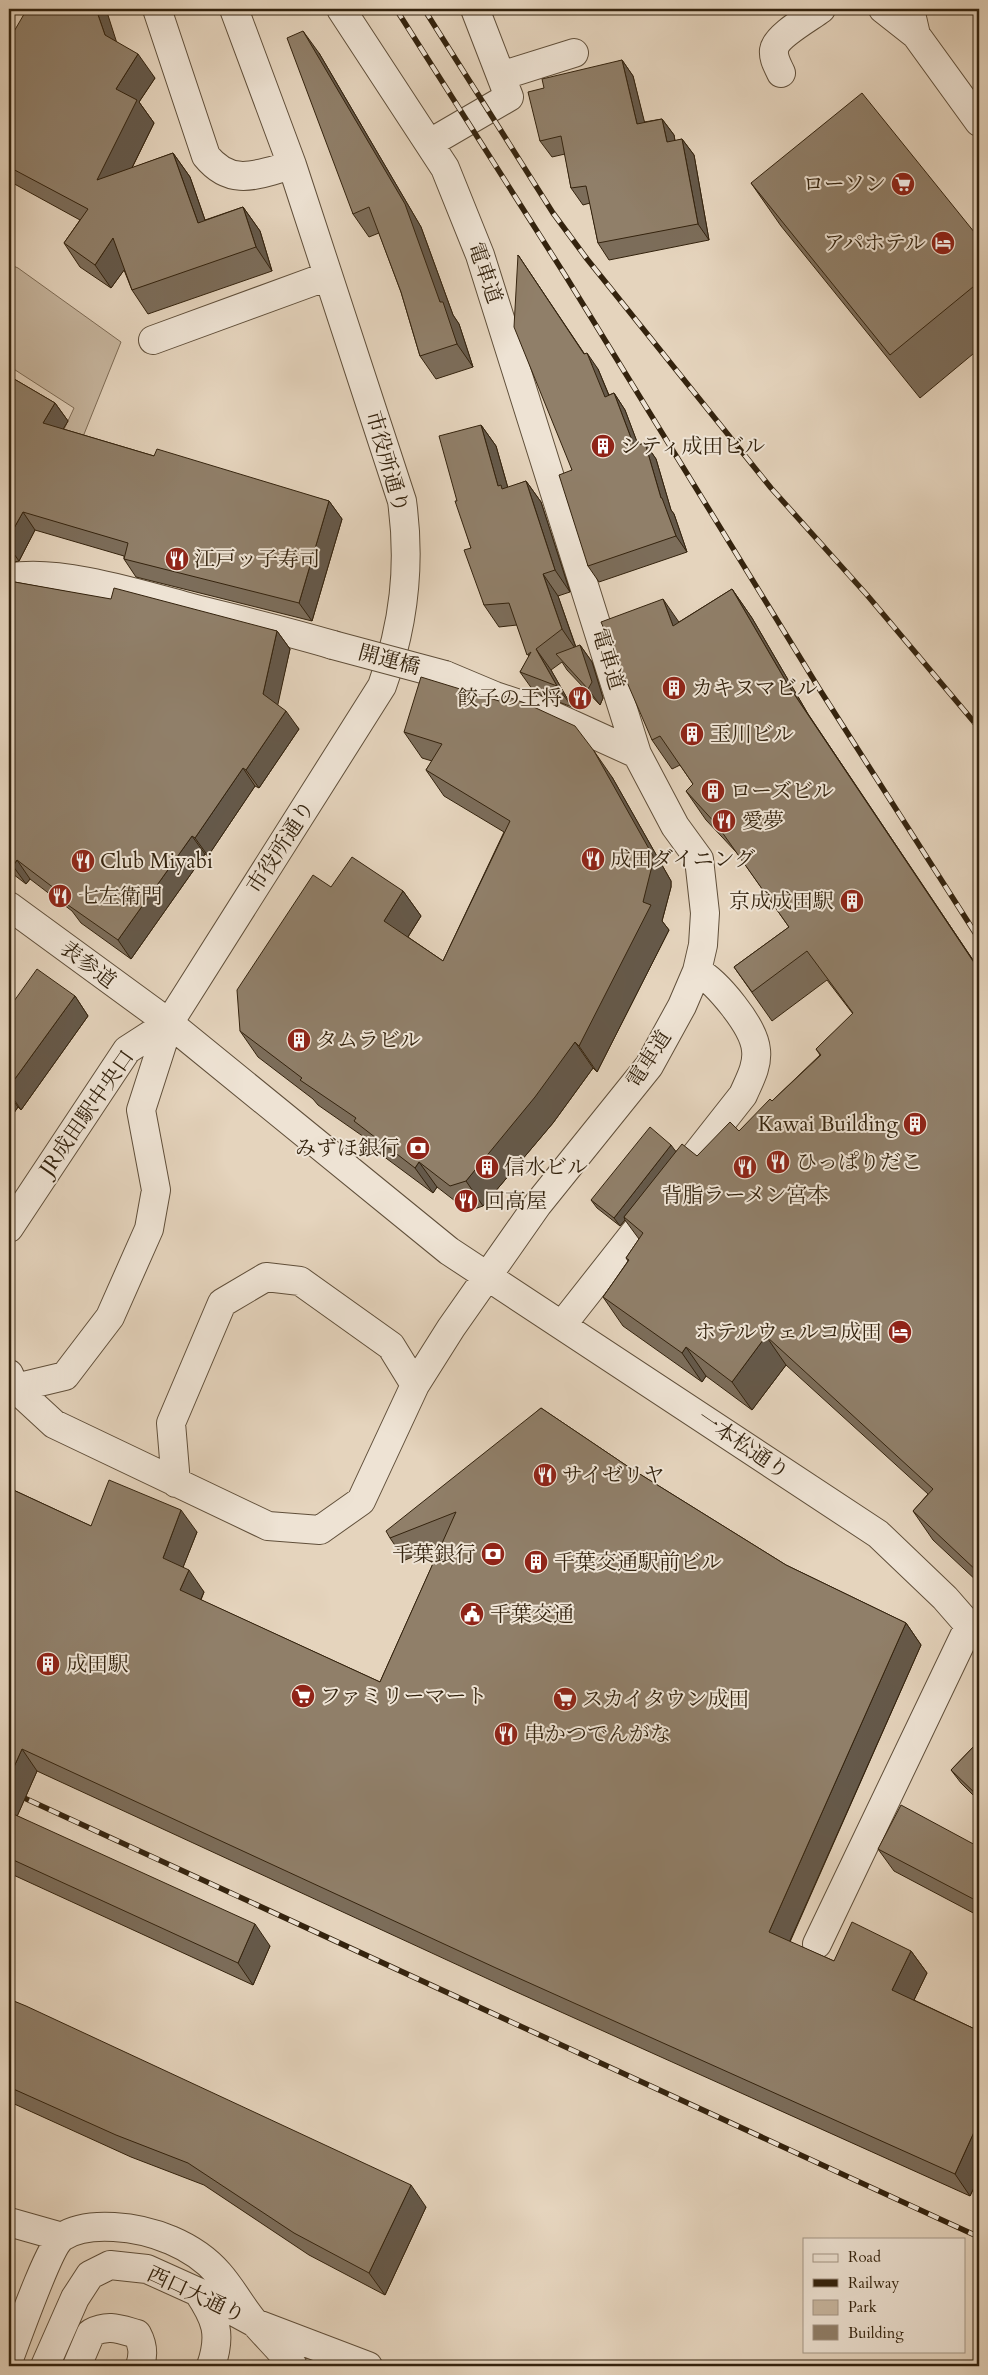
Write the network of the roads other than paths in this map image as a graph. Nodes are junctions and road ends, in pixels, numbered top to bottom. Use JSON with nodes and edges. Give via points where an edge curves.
{"nodes":[{"id":1,"x":157,"y":9,"type":"edge"},
{"id":2,"x":234,"y":9,"type":"edge"},
{"id":3,"x":341,"y":9,"type":"edge"},
{"id":4,"x":475,"y":9,"type":"edge"},
{"id":5,"x":821,"y":9,"type":"edge"},
{"id":6,"x":883,"y":9,"type":"edge"},
{"id":7,"x":910,"y":9,"type":"edge"},
{"id":8,"x":916,"y":35,"type":"junction"},
{"id":9,"x":574,"y":53,"type":"dead end"},
{"id":10,"x":781,"y":73,"type":"dead end"},
{"id":11,"x":501,"y":76,"type":"junction"},
{"id":12,"x":979,"y":122,"type":"edge"},
{"id":13,"x":430,"y":143,"type":"junction"},
{"id":14,"x":292,"y":165,"type":"junction"},
{"id":15,"x":328,"y":276,"type":"junction"},
{"id":16,"x":153,"y":340,"type":"dead end"},
{"id":17,"x":9,"y":578,"type":"edge"},
{"id":18,"x":638,"y":754,"type":"junction"},
{"id":19,"x":9,"y":906,"type":"edge"},
{"id":20,"x":697,"y":971,"type":"junction"},
{"id":21,"x":169,"y":1023,"type":"junction"},
{"id":22,"x":9,"y":1228,"type":"edge"},
{"id":23,"x":486,"y":1277,"type":"junction"},
{"id":24,"x":562,"y":1326,"type":"junction"},
{"id":25,"x":12,"y":1381,"type":"edge"},
{"id":26,"x":415,"y":1384,"type":"junction"},
{"id":27,"x":176,"y":1483,"type":"junction"},
{"id":28,"x":974,"y":1632,"type":"edge"},
{"id":29,"x":817,"y":1944,"type":"dead end"},
{"id":30,"x":9,"y":2222,"type":"edge"},
{"id":31,"x":62,"y":2237,"type":"junction"},
{"id":32,"x":198,"y":2292,"type":"junction"},
{"id":33,"x":255,"y":2322,"type":"junction"},
{"id":34,"x":9,"y":2359,"type":"edge"},
{"id":35,"x":45,"y":2366,"type":"edge"},
{"id":36,"x":77,"y":2366,"type":"edge"},
{"id":37,"x":140,"y":2366,"type":"edge"},
{"id":38,"x":211,"y":2366,"type":"edge"},
{"id":39,"x":293,"y":2366,"type":"edge"},
{"id":40,"x":368,"y":2366,"type":"edge"}],
"edges":[{"from":1,"to":14,"type":"street","via":[[206,156],[215,167],[243,177]]},
{"from":2,"to":14,"type":"street","name":"市役所通り"},
{"from":3,"to":13,"type":"street","name":"電車道"},
{"from":4,"to":11,"type":"street"},
{"from":5,"to":10,"type":"street","via":[[778,40],[774,51]]},
{"from":6,"to":8,"type":"street"},
{"from":7,"to":8,"type":"street"},
{"from":8,"to":12,"type":"street"},
{"from":9,"to":11,"type":"street"},
{"from":11,"to":13,"type":"street","via":[[509,97]]},
{"from":13,"to":18,"type":"street","name":"電車道","via":[[446,168],[480,255]]},
{"from":14,"to":15,"type":"street","name":"市役所通り"},
{"from":15,"to":16,"type":"street"},
{"from":15,"to":21,"type":"street","name":"市役所通り","via":[[402,501],[406,528],[406,579],[398,636],[382,686],[370,708]]},
{"from":17,"to":18,"type":"street","name":"開運橋","bridge":true,"via":[[21,575],[63,578],[113,587],[445,675],[549,714]]},
{"from":18,"to":20,"type":"street","name":"電車道","via":[[675,826],[699,859],[705,913]]},
{"from":19,"to":21,"type":"street","name":"表参道"},
{"from":20,"to":23,"type":"street","name":"電車道","via":[[649,1066],[538,1204]]},
{"from":20,"to":24,"type":"street","via":[[710,978],[733,1004],[756,1050],[754,1071],[743,1095]]},
{"from":21,"to":22,"type":"street","name":"JR成田駅中央口","via":[[127,1050]]},
{"from":21,"to":23,"type":"street","name":"表参道","via":[[449,1251]]},
{"from":21,"to":25,"type":"street","name":"JR成田駅中央口","via":[[141,1110],[156,1190],[149,1229],[110,1317],[65,1376]]},
{"from":23,"to":24,"type":"street","name":"一本松通り"},
{"from":23,"to":26,"type":"street","name":"JR成田駅中央口"},
{"from":24,"to":28,"type":"street","name":"一本松通り","via":[[878,1534],[945,1598]]},
{"from":25,"to":27,"type":"street","name":"JR成田駅中央口","via":[[54,1424]]},
{"from":26,"to":27,"type":"street","name":"JR成田駅中央口","via":[[361,1502],[320,1530],[268,1526]]},
{"from":26,"to":27,"type":"street","via":[[391,1346],[300,1281],[266,1277],[222,1303],[171,1423]]},
{"from":28,"to":29,"type":"street"},
{"from":30,"to":31,"type":"street"},
{"from":31,"to":33,"type":"street","via":[[92,2226],[120,2227],[175,2241],[218,2273]]},
{"from":31,"to":34,"type":"street","via":[[48,2260]]},
{"from":32,"to":33,"type":"street","name":"西口大通り"},
{"from":32,"to":35,"type":"street","name":"西口大通り","via":[[147,2269],[110,2265],[90,2275],[80,2290]]},
{"from":32,"to":38,"type":"street","via":[[211,2312],[218,2333]]},
{"from":33,"to":39,"type":"street"},
{"from":33,"to":40,"type":"street","name":"西口大通り"},
{"from":36,"to":37,"type":"street","via":[[91,2333],[114,2327],[137,2334],[142,2344]]}]}
